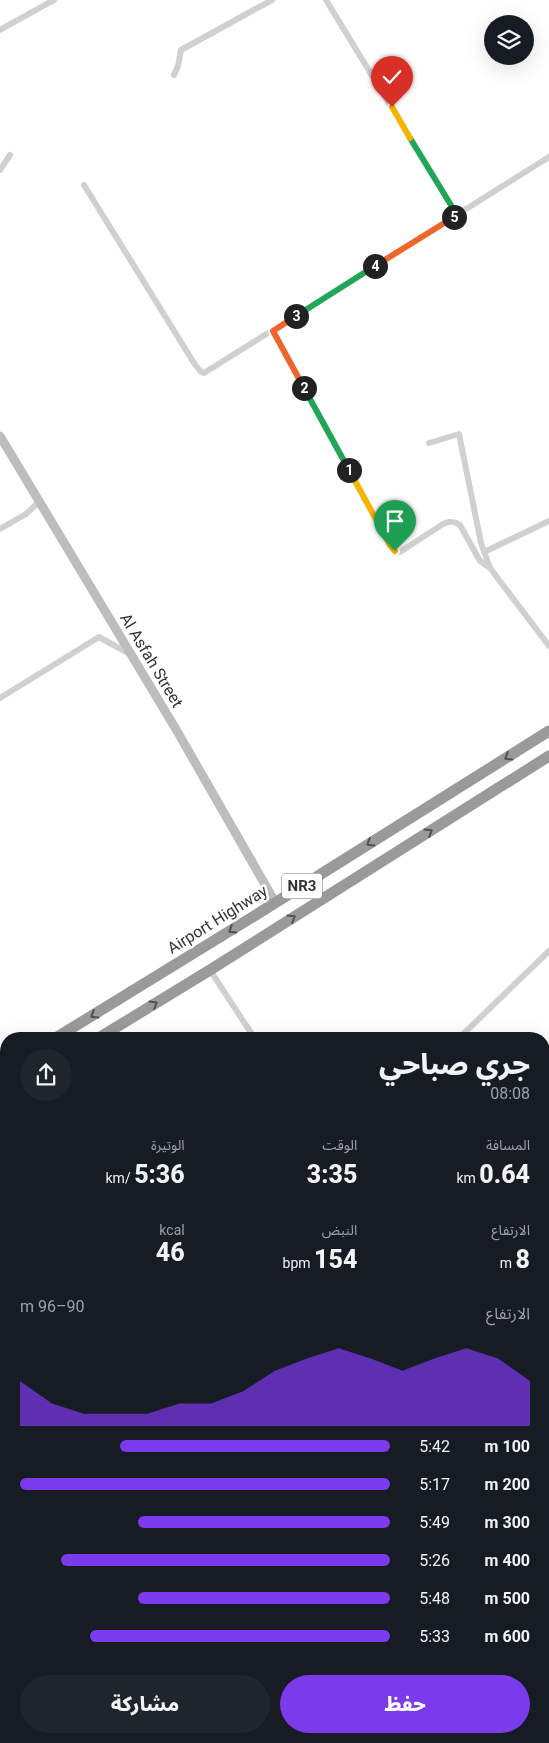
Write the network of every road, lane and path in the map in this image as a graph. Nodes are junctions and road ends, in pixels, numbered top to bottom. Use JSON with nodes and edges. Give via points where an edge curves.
{"nodes":[{"id":1,"x":54,"y":0,"type":"edge"},
{"id":2,"x":272,"y":0,"type":"edge"},
{"id":3,"x":326,"y":0,"type":"edge"},
{"id":4,"x":0,"y":30,"type":"edge"},
{"id":5,"x":174,"y":75,"type":"dead end"},
{"id":6,"x":10,"y":155,"type":"dead end"},
{"id":7,"x":549,"y":157,"type":"edge"},
{"id":8,"x":0,"y":170,"type":"edge"},
{"id":9,"x":84,"y":185,"type":"dead end"},
{"id":10,"x":457,"y":215,"type":"junction"},
{"id":11,"x":273,"y":331,"type":"junction"},
{"id":12,"x":0,"y":436,"type":"edge"},
{"id":13,"x":429,"y":443,"type":"dead end"},
{"id":14,"x":40,"y":502,"type":"junction"},
{"id":15,"x":549,"y":521,"type":"edge"},
{"id":16,"x":0,"y":529,"type":"edge"},
{"id":17,"x":484,"y":552,"type":"junction"},
{"id":18,"x":490,"y":568,"type":"junction"},
{"id":19,"x":549,"y":646,"type":"edge"},
{"id":20,"x":130,"y":654,"type":"junction"},
{"id":21,"x":0,"y":698,"type":"edge"},
{"id":22,"x":549,"y":731,"type":"edge"},
{"id":23,"x":549,"y":756,"type":"edge"},
{"id":24,"x":275,"y":902,"type":"junction"},
{"id":25,"x":549,"y":951,"type":"edge"},
{"id":26,"x":210,"y":970,"type":"junction"},
{"id":27,"x":65,"y":1032,"type":"edge"},
{"id":28,"x":108,"y":1032,"type":"edge"},
{"id":29,"x":250,"y":1032,"type":"edge"},
{"id":30,"x":465,"y":1032,"type":"edge"}],
"edges":[{"from":1,"to":4,"type":"street"},
{"from":2,"to":5,"type":"street","via":[[181,50]]},
{"from":3,"to":10,"type":"street"},
{"from":6,"to":8,"type":"street"},
{"from":7,"to":10,"type":"street"},
{"from":9,"to":11,"type":"street","via":[[200,371],[206,373]]},
{"from":10,"to":11,"type":"street"},
{"from":11,"to":18,"type":"street","via":[[395,551],[400,552],[449,521],[455,522],[460,525],[480,561]]},
{"from":12,"to":14,"type":"street","name":"Al Asfah Street"},
{"from":13,"to":17,"type":"street","via":[[459,434]]},
{"from":14,"to":16,"type":"street"},
{"from":14,"to":20,"type":"street","name":"Al Asfah Street"},
{"from":15,"to":17,"type":"street"},
{"from":17,"to":18,"type":"street"},
{"from":18,"to":19,"type":"street"},
{"from":20,"to":21,"type":"street","via":[[100,637]]},
{"from":20,"to":24,"type":"street","name":"Al Asfah Street"},
{"from":22,"to":24,"type":"highway","name":"Airport Highway","number":"NR3","one_way":true},
{"from":26,"to":23,"type":"highway","number":"NR3","one_way":true},
{"from":24,"to":27,"type":"highway","name":"Airport Highway","number":"NR3","one_way":true},
{"from":25,"to":30,"type":"street"},
{"from":28,"to":26,"type":"highway","number":"NR3","one_way":true},
{"from":26,"to":29,"type":"street"}]}
